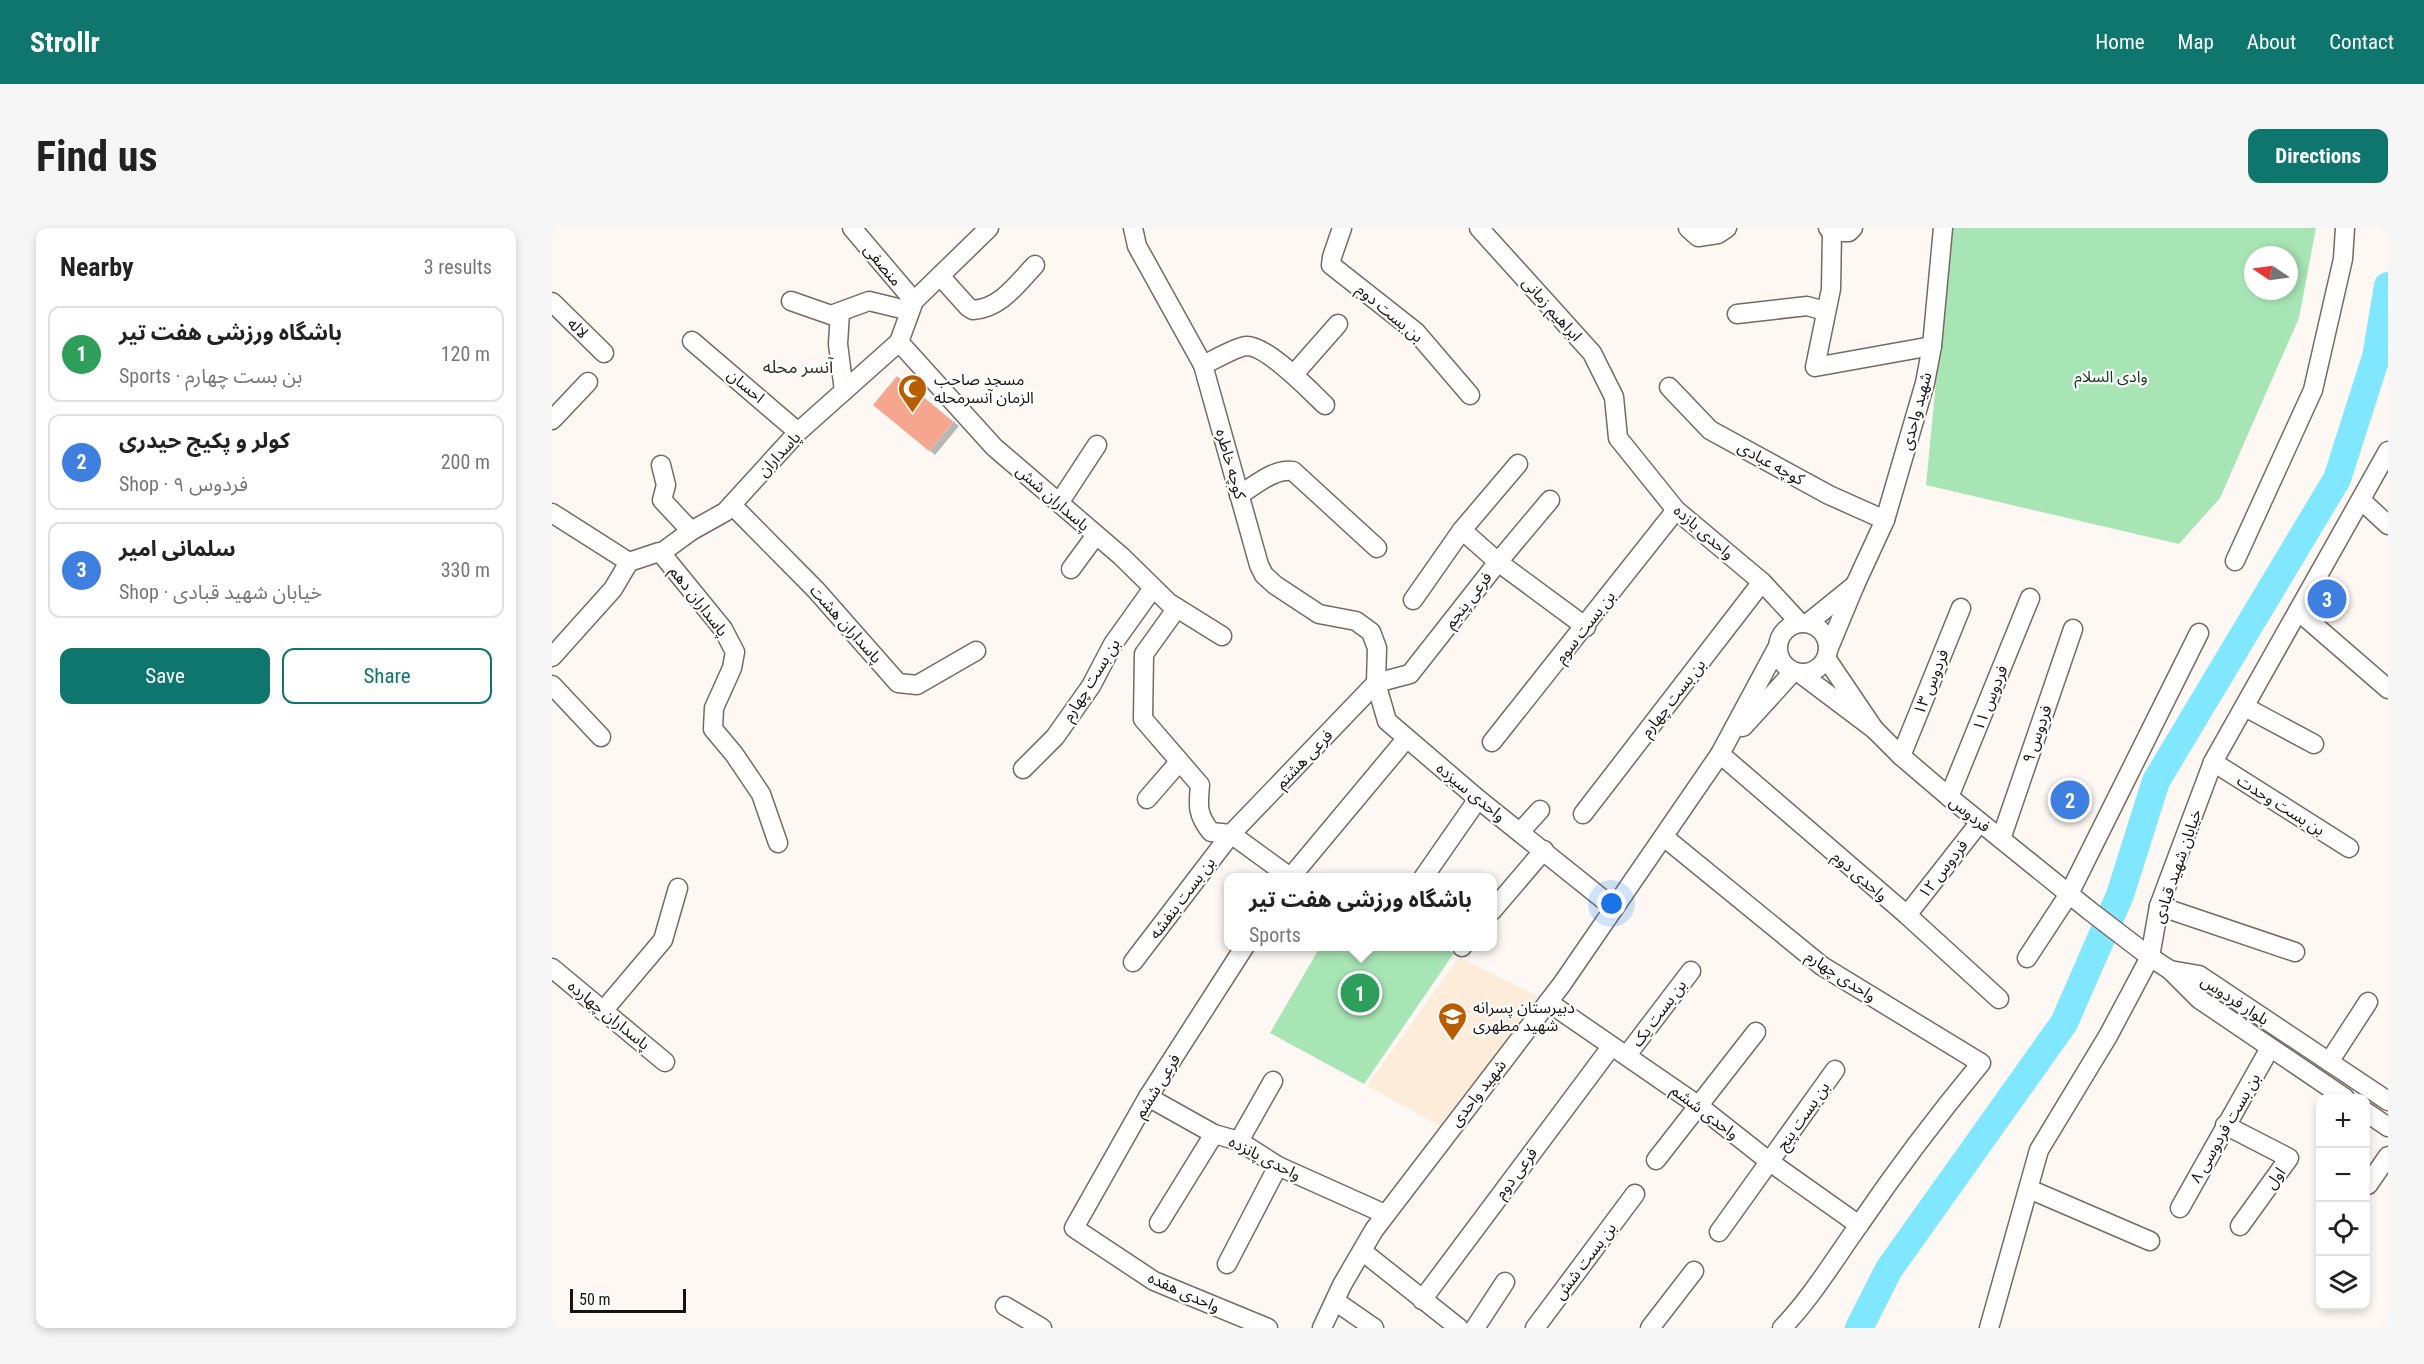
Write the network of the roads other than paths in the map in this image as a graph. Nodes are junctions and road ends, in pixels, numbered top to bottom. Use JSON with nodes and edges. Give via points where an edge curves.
{"nodes":[{"id":1,"x":852,"y":228,"type":"edge"},
{"id":2,"x":988,"y":228,"type":"edge"},
{"id":3,"x":1133,"y":228,"type":"edge"},
{"id":4,"x":1342,"y":228,"type":"edge"},
{"id":5,"x":1479,"y":228,"type":"edge"},
{"id":6,"x":1727,"y":228,"type":"edge"},
{"id":7,"x":1853,"y":228,"type":"edge"},
{"id":8,"x":1943,"y":228,"type":"edge"},
{"id":9,"x":2345,"y":228,"type":"edge"},
{"id":10,"x":1830,"y":230,"type":"edge"},
{"id":11,"x":1693,"y":232,"type":"edge"},
{"id":12,"x":1035,"y":265,"type":"dead end"},
{"id":13,"x":940,"y":276,"type":"junction"},
{"id":14,"x":552,"y":302,"type":"edge"},
{"id":15,"x":791,"y":302,"type":"dead end"},
{"id":16,"x":912,"y":306,"type":"junction"},
{"id":17,"x":1825,"y":311,"type":"junction"},
{"id":18,"x":840,"y":312,"type":"junction"},
{"id":19,"x":1737,"y":314,"type":"dead end"},
{"id":20,"x":1338,"y":324,"type":"dead end"},
{"id":21,"x":692,"y":341,"type":"dead end"},
{"id":22,"x":899,"y":342,"type":"junction"},
{"id":23,"x":1932,"y":346,"type":"junction"},
{"id":24,"x":604,"y":353,"type":"dead end"},
{"id":25,"x":1203,"y":364,"type":"junction"},
{"id":26,"x":1294,"y":374,"type":"junction"},
{"id":27,"x":588,"y":382,"type":"dead end"},
{"id":28,"x":1669,"y":387,"type":"dead end"},
{"id":29,"x":844,"y":391,"type":"junction"},
{"id":30,"x":1470,"y":395,"type":"dead end"},
{"id":31,"x":1614,"y":397,"type":"joint"},
{"id":32,"x":1325,"y":405,"type":"dead end"},
{"id":33,"x":552,"y":420,"type":"edge"},
{"id":34,"x":798,"y":432,"type":"junction"},
{"id":35,"x":1097,"y":445,"type":"dead end"},
{"id":36,"x":2388,"y":451,"type":"edge"},
{"id":37,"x":1518,"y":464,"type":"dead end"},
{"id":38,"x":661,"y":465,"type":"dead end"},
{"id":39,"x":1239,"y":495,"type":"junction"},
{"id":40,"x":2361,"y":500,"type":"junction"},
{"id":41,"x":1550,"y":501,"type":"dead end"},
{"id":42,"x":1059,"y":503,"type":"junction"},
{"id":43,"x":732,"y":505,"type":"junction"},
{"id":44,"x":1676,"y":510,"type":"junction"},
{"id":45,"x":552,"y":513,"type":"edge"},
{"id":46,"x":1885,"y":520,"type":"junction"},
{"id":47,"x":2388,"y":525,"type":"edge"},
{"id":48,"x":1462,"y":530,"type":"junction"},
{"id":49,"x":692,"y":531,"type":"junction"},
{"id":50,"x":1096,"y":535,"type":"junction"},
{"id":51,"x":1377,"y":548,"type":"dead end"},
{"id":52,"x":661,"y":553,"type":"junction"},
{"id":53,"x":2235,"y":561,"type":"dead end"},
{"id":54,"x":629,"y":562,"type":"junction"},
{"id":55,"x":1498,"y":562,"type":"junction"},
{"id":56,"x":1071,"y":569,"type":"dead end"},
{"id":57,"x":1762,"y":582,"type":"junction"},
{"id":58,"x":1855,"y":585,"type":"junction"},
{"id":59,"x":1153,"y":588,"type":"junction"},
{"id":60,"x":2030,"y":598,"type":"dead end"},
{"id":61,"x":1413,"y":600,"type":"dead end"},
{"id":62,"x":1177,"y":608,"type":"junction"},
{"id":63,"x":1961,"y":608,"type":"dead end"},
{"id":64,"x":2298,"y":610,"type":"junction"},
{"id":65,"x":1804,"y":623,"type":"junction"},
{"id":66,"x":1586,"y":627,"type":"junction"},
{"id":67,"x":2073,"y":629,"type":"dead end"},
{"id":68,"x":2199,"y":633,"type":"dead end"},
{"id":69,"x":1222,"y":636,"type":"dead end"},
{"id":70,"x":1113,"y":644,"type":"junction"},
{"id":71,"x":1377,"y":648,"type":"joint"},
{"id":72,"x":1777,"y":648,"type":"junction"},
{"id":73,"x":976,"y":651,"type":"dead end"},
{"id":74,"x":1144,"y":654,"type":"junction"},
{"id":75,"x":1827,"y":654,"type":"junction"},
{"id":76,"x":552,"y":656,"type":"edge"},
{"id":77,"x":1797,"y":673,"type":"junction"},
{"id":78,"x":1376,"y":683,"type":"junction"},
{"id":79,"x":552,"y":685,"type":"edge"},
{"id":80,"x":2388,"y":688,"type":"edge"},
{"id":81,"x":2245,"y":706,"type":"junction"},
{"id":82,"x":1874,"y":729,"type":"junction"},
{"id":83,"x":601,"y":736,"type":"dead end"},
{"id":84,"x":1406,"y":739,"type":"junction"},
{"id":85,"x":1492,"y":742,"type":"dead end"},
{"id":86,"x":2314,"y":744,"type":"dead end"},
{"id":87,"x":1723,"y":750,"type":"junction"},
{"id":88,"x":1901,"y":756,"type":"junction"},
{"id":89,"x":1179,"y":762,"type":"junction"},
{"id":90,"x":2214,"y":762,"type":"junction"},
{"id":91,"x":1023,"y":769,"type":"dead end"},
{"id":92,"x":1950,"y":797,"type":"junction"},
{"id":93,"x":1147,"y":799,"type":"dead end"},
{"id":94,"x":1478,"y":799,"type":"junction"},
{"id":95,"x":1540,"y":810,"type":"dead end"},
{"id":96,"x":1583,"y":814,"type":"dead end"},
{"id":97,"x":1980,"y":822,"type":"junction"},
{"id":98,"x":1520,"y":831,"type":"junction"},
{"id":99,"x":1231,"y":834,"type":"junction"},
{"id":100,"x":1664,"y":837,"type":"junction"},
{"id":101,"x":2001,"y":839,"type":"junction"},
{"id":102,"x":778,"y":843,"type":"dead end"},
{"id":103,"x":2349,"y":848,"type":"dead end"},
{"id":104,"x":1544,"y":850,"type":"junction"},
{"id":105,"x":1285,"y":873,"type":"edge"},
{"id":106,"x":1293,"y":873,"type":"edge"},
{"id":107,"x":1426,"y":873,"type":"edge"},
{"id":108,"x":678,"y":888,"type":"dead end"},
{"id":109,"x":2069,"y":894,"type":"junction"},
{"id":110,"x":1497,"y":905,"type":"edge"},
{"id":111,"x":2159,"y":906,"type":"junction"},
{"id":112,"x":1614,"y":908,"type":"junction"},
{"id":113,"x":1907,"y":915,"type":"junction"},
{"id":114,"x":1242,"y":951,"type":"edge"},
{"id":115,"x":2295,"y":952,"type":"dead end"},
{"id":116,"x":2146,"y":954,"type":"junction"},
{"id":117,"x":2027,"y":958,"type":"dead end"},
{"id":118,"x":1133,"y":962,"type":"dead end"},
{"id":119,"x":552,"y":968,"type":"edge"},
{"id":120,"x":2170,"y":970,"type":"junction"},
{"id":121,"x":1691,"y":971,"type":"dead end"},
{"id":122,"x":2000,"y":999,"type":"dead end"},
{"id":123,"x":1548,"y":1002,"type":"junction"},
{"id":124,"x":2368,"y":1002,"type":"dead end"},
{"id":125,"x":603,"y":1011,"type":"junction"},
{"id":126,"x":1756,"y":1032,"type":"dead end"},
{"id":127,"x":2270,"y":1048,"type":"junction"},
{"id":128,"x":1619,"y":1051,"type":"junction"},
{"id":129,"x":665,"y":1062,"type":"dead end"},
{"id":130,"x":2329,"y":1062,"type":"junction"},
{"id":131,"x":1835,"y":1070,"type":"dead end"},
{"id":132,"x":1274,"y":1081,"type":"dead end"},
{"id":133,"x":2339,"y":1094,"type":"edge"},
{"id":134,"x":1148,"y":1097,"type":"junction"},
{"id":135,"x":2388,"y":1101,"type":"edge"},
{"id":136,"x":1699,"y":1106,"type":"junction"},
{"id":137,"x":2370,"y":1115,"type":"edge"},
{"id":138,"x":2225,"y":1125,"type":"junction"},
{"id":139,"x":2388,"y":1127,"type":"edge"},
{"id":140,"x":1214,"y":1134,"type":"junction"},
{"id":141,"x":1239,"y":1141,"type":"junction"},
{"id":142,"x":2388,"y":1156,"type":"edge"},
{"id":143,"x":1656,"y":1160,"type":"dead end"},
{"id":144,"x":1770,"y":1162,"type":"junction"},
{"id":145,"x":1278,"y":1166,"type":"junction"},
{"id":146,"x":2370,"y":1182,"type":"edge"},
{"id":147,"x":2029,"y":1189,"type":"junction"},
{"id":148,"x":1635,"y":1194,"type":"dead end"},
{"id":149,"x":2180,"y":1208,"type":"dead end"},
{"id":150,"x":1385,"y":1214,"type":"junction"},
{"id":151,"x":1159,"y":1223,"type":"dead end"},
{"id":152,"x":1859,"y":1225,"type":"junction"},
{"id":153,"x":2240,"y":1227,"type":"dead end"},
{"id":154,"x":1074,"y":1228,"type":"joint"},
{"id":155,"x":1719,"y":1232,"type":"dead end"},
{"id":156,"x":2150,"y":1241,"type":"dead end"},
{"id":157,"x":1362,"y":1251,"type":"junction"},
{"id":158,"x":1227,"y":1264,"type":"dead end"},
{"id":159,"x":1694,"y":1271,"type":"dead end"},
{"id":160,"x":1505,"y":1282,"type":"dead end"},
{"id":161,"x":1422,"y":1300,"type":"junction"},
{"id":162,"x":1335,"y":1301,"type":"junction"},
{"id":163,"x":1005,"y":1306,"type":"dead end"},
{"id":164,"x":1042,"y":1328,"type":"edge"},
{"id":165,"x":1268,"y":1328,"type":"edge"},
{"id":166,"x":1322,"y":1328,"type":"edge"},
{"id":167,"x":1374,"y":1328,"type":"edge"},
{"id":168,"x":1459,"y":1328,"type":"edge"},
{"id":169,"x":1475,"y":1328,"type":"edge"},
{"id":170,"x":1535,"y":1328,"type":"edge"},
{"id":171,"x":1650,"y":1328,"type":"edge"},
{"id":172,"x":1782,"y":1328,"type":"edge"},
{"id":173,"x":1989,"y":1328,"type":"edge"}],
"edges":[{"from":1,"to":16,"type":"street","name":"منصفی"},
{"from":2,"to":13,"type":"street","name":"پاسداران"},
{"from":3,"to":25,"type":"street","name":"كوچه خاطره","via":[[1137,246]]},
{"from":4,"to":30,"type":"street","name":"بن بست دوم","via":[[1331,265],[1416,332]]},
{"from":5,"to":31,"type":"street","name":"ابراهیم زمانی","via":[[1592,353]]},
{"from":6,"to":11,"type":"street","via":[[1718,234]]},
{"from":7,"to":10,"type":"street","via":[[1849,232]]},
{"from":8,"to":23,"type":"street","name":"شهید واحدی"},
{"from":9,"to":53,"type":"street","via":[[2343,259],[2313,390]]},
{"from":10,"to":17,"type":"street","via":[[1831,290]]},
{"from":12,"to":13,"type":"street","via":[[997,304],[984,309],[968,307]]},
{"from":13,"to":16,"type":"street","name":"پاسداران"},
{"from":14,"to":24,"type":"street","name":"لاله"},
{"from":15,"to":18,"type":"street","via":[[831,315]]},
{"from":16,"to":18,"type":"street","via":[[869,301]]},
{"from":16,"to":22,"type":"street","name":"پاسداران"},
{"from":17,"to":19,"type":"street","via":[[1807,306]]},
{"from":17,"to":23,"type":"street","via":[[1815,367]]},
{"from":18,"to":29,"type":"street","via":[[838,344]]},
{"from":20,"to":26,"type":"street"},
{"from":21,"to":34,"type":"street","name":"احسان"},
{"from":22,"to":29,"type":"street","name":"پاسداران"},
{"from":22,"to":42,"type":"street","name":"پاسداران شش","via":[[994,447]]},
{"from":23,"to":46,"type":"street","name":"شهید واحدی"},
{"from":25,"to":26,"type":"street","via":[[1245,346],[1256,348]]},
{"from":25,"to":39,"type":"street","name":"كوچه خاطره"},
{"from":26,"to":32,"type":"street"},
{"from":27,"to":33,"type":"street"},
{"from":28,"to":46,"type":"street","name":"کوچه عبادی","via":[[1710,430],[1829,495]]},
{"from":29,"to":34,"type":"street","name":"پاسداران"},
{"from":31,"to":44,"type":"street","name":"واحدی یازده","via":[[1618,438]]},
{"from":34,"to":43,"type":"street","name":"پاسداران"},
{"from":35,"to":42,"type":"street"},
{"from":36,"to":40,"type":"street","name":"خیابان شهید قبادی"},
{"from":37,"to":48,"type":"street"},
{"from":38,"to":49,"type":"street","via":[[666,485],[662,500]]},
{"from":39,"to":51,"type":"street","via":[[1277,472],[1293,471]]},
{"from":39,"to":71,"type":"street","name":"كوچه خاطره","via":[[1264,575],[1319,614],[1356,621],[1371,632]]},
{"from":40,"to":47,"type":"street"},
{"from":40,"to":64,"type":"street","name":"خیابان شهید قبادی"},
{"from":41,"to":55,"type":"street","name":"فرعی پنجم"},
{"from":42,"to":50,"type":"street","name":"پاسداران شش"},
{"from":43,"to":49,"type":"street","name":"پاسداران"},
{"from":43,"to":73,"type":"street","name":"پاسداران هشت","via":[[816,590],[898,683],[917,685]]},
{"from":44,"to":57,"type":"street","name":"واحدی یازده"},
{"from":44,"to":66,"type":"street","name":"بن بست سوم"},
{"from":45,"to":54,"type":"street"},
{"from":46,"to":58,"type":"street","name":"شهید واحدی"},
{"from":48,"to":55,"type":"street"},
{"from":48,"to":61,"type":"street"},
{"from":49,"to":52,"type":"street","name":"پاسداران"},
{"from":50,"to":56,"type":"street"},
{"from":50,"to":59,"type":"street","name":"پاسداران شش"},
{"from":52,"to":54,"type":"street","name":"پاسداران"},
{"from":52,"to":102,"type":"street","name":"پاسداران دهم","via":[[723,629],[735,652],[714,708],[713,729],[762,794]]},
{"from":54,"to":76,"type":"street","via":[[613,589]]},
{"from":55,"to":66,"type":"street"},
{"from":55,"to":78,"type":"street","name":"فرعی پنجم","via":[[1410,674]]},
{"from":57,"to":65,"type":"street","name":"واحدی یازده"},
{"from":57,"to":96,"type":"street","name":"بن بست چهارم"},
{"from":58,"to":65,"type":"street"},
{"from":58,"to":75,"type":"street","name":"شهید واحدی"},
{"from":59,"to":62,"type":"street","name":"پاسداران شش"},
{"from":59,"to":70,"type":"street","name":"بن بست چهارم"},
{"from":60,"to":92,"type":"street","name":"فردوس ۱۱"},
{"from":62,"to":69,"type":"street","name":"پاسداران شش"},
{"from":62,"to":74,"type":"street"},
{"from":63,"to":88,"type":"street","name":"فردوس ۱۳"},
{"from":64,"to":80,"type":"street"},
{"from":64,"to":81,"type":"street","name":"خیابان شهید قبادی"},
{"from":65,"to":72,"type":"street","via":[[1793,624],[1781,634]]},
{"from":65,"to":75,"type":"street","via":[[1814,625],[1825,635]]},
{"from":66,"to":85,"type":"street","name":"بن بست سوم"},
{"from":67,"to":101,"type":"street","name":"فردوس ۹"},
{"from":68,"to":109,"type":"street"},
{"from":70,"to":74,"type":"street"},
{"from":70,"to":91,"type":"street","name":"بن بست چهارم","via":[[1091,686],[1055,737]]},
{"from":71,"to":78,"type":"street","name":"واحدی سیزده"},
{"from":72,"to":77,"type":"street","via":[[1781,663]]},
{"from":72,"to":87,"type":"street"},
{"from":74,"to":89,"type":"street","via":[[1143,719]]},
{"from":75,"to":77,"type":"street","via":[[1816,670]]},
{"from":75,"to":82,"type":"street"},
{"from":77,"to":82,"type":"street"},
{"from":77,"to":87,"type":"street"},
{"from":78,"to":84,"type":"street","name":"واحدی سیزده","via":[[1387,721]]},
{"from":78,"to":99,"type":"street","name":"فرعی هشتم"},
{"from":79,"to":83,"type":"street"},
{"from":81,"to":86,"type":"street"},
{"from":81,"to":90,"type":"street","name":"خیابان شهید قبادی"},
{"from":82,"to":88,"type":"street","name":"فردوس"},
{"from":84,"to":94,"type":"street","name":"واحدی سیزده"},
{"from":84,"to":106,"type":"street"},
{"from":87,"to":100,"type":"street","name":"شهید واحدی"},
{"from":87,"to":113,"type":"street","name":"واحدی دوم"},
{"from":88,"to":92,"type":"street","name":"فردوس"},
{"from":89,"to":93,"type":"street"},
{"from":89,"to":99,"type":"street","via":[[1200,785],[1198,808],[1202,821],[1211,832]]},
{"from":90,"to":103,"type":"street","name":"بن بست وحدت"},
{"from":90,"to":111,"type":"street","name":"خیابان شهید قبادی"},
{"from":92,"to":97,"type":"street","name":"فردوس"},
{"from":94,"to":98,"type":"street","name":"واحدی سیزده"},
{"from":94,"to":107,"type":"street"},
{"from":95,"to":98,"type":"street"},
{"from":97,"to":101,"type":"street","name":"فردوس"},
{"from":97,"to":113,"type":"street","name":"فردوس ۱۲"},
{"from":98,"to":104,"type":"street","name":"واحدی سیزده"},
{"from":99,"to":105,"type":"street"},
{"from":99,"to":118,"type":"street","name":"بن بست بنفشه"},
{"from":100,"to":112,"type":"street","name":"شهید واحدی"},
{"from":100,"to":152,"type":"street","name":"واحدی چهارم","via":[[1822,966],[1981,1063]]},
{"from":101,"to":109,"type":"street","name":"فردوس"},
{"from":104,"to":110,"type":"street"},
{"from":104,"to":112,"type":"street","name":"واحدی سیزده"},
{"from":108,"to":125,"type":"street","via":[[663,940]]},
{"from":109,"to":116,"type":"street","name":"فردوس"},
{"from":109,"to":117,"type":"street"},
{"from":111,"to":115,"type":"street"},
{"from":111,"to":116,"type":"street","name":"خیابان شهید قبادی"},
{"from":112,"to":123,"type":"street","name":"شهید واحدی"},
{"from":113,"to":122,"type":"street","name":"واحدی دوم"},
{"from":114,"to":134,"type":"street","name":"فرعی ششم"},
{"from":116,"to":120,"type":"street","name":"فردوس"},
{"from":116,"to":147,"type":"street","name":"خیابان شهید قبادی","via":[[2108,1036],[2039,1150]]},
{"from":119,"to":125,"type":"street","name":"پاسداران چهارده"},
{"from":120,"to":127,"type":"street","name":"بلوار فردوس","via":[[2199,999]]},
{"from":120,"to":130,"type":"street","name":"بلوار فردوس","via":[[2199,975]]},
{"from":121,"to":128,"type":"street","name":"بن بست یک"},
{"from":123,"to":128,"type":"street","name":"واحدی ششم"},
{"from":123,"to":150,"type":"street","name":"شهید واحدی"},
{"from":124,"to":130,"type":"street"},
{"from":125,"to":129,"type":"street","name":"پاسداران چهارده"},
{"from":126,"to":136,"type":"street"},
{"from":127,"to":133,"type":"street","name":"بلوار فردوس"},
{"from":127,"to":138,"type":"street","name":"بن بست فردوسی ۸"},
{"from":128,"to":136,"type":"street","name":"واحدی ششم"},
{"from":128,"to":161,"type":"street","name":"فرعی دوم"},
{"from":130,"to":135,"type":"street","name":"بلوار فردوس"},
{"from":131,"to":144,"type":"street","name":"بن بست پنج"},
{"from":132,"to":141,"type":"street"},
{"from":134,"to":140,"type":"street","name":"واحدی پانزده"},
{"from":134,"to":154,"type":"street","name":"فرعی ششم"},
{"from":136,"to":143,"type":"street"},
{"from":136,"to":144,"type":"street","name":"واحدی ششم"},
{"from":137,"to":139,"type":"street"},
{"from":138,"to":149,"type":"street","name":"بن بست فردوسی ۸"},
{"from":138,"to":153,"type":"street","name":"اول","via":[[2289,1158]]},
{"from":140,"to":141,"type":"street","name":"واحدی پانزده"},
{"from":140,"to":151,"type":"street"},
{"from":141,"to":145,"type":"street","name":"واحدی پانزده"},
{"from":142,"to":146,"type":"street"},
{"from":144,"to":152,"type":"street","name":"واحدی ششم"},
{"from":144,"to":155,"type":"street"},
{"from":145,"to":150,"type":"street","name":"واحدی پانزده"},
{"from":145,"to":158,"type":"street"},
{"from":147,"to":156,"type":"street"},
{"from":147,"to":173,"type":"street","name":"خیابان شهید قبادی"},
{"from":148,"to":170,"type":"street","name":"بن بست شش"},
{"from":150,"to":157,"type":"street","name":"شهید واحدی"},
{"from":152,"to":172,"type":"street","via":[[1806,1304]]},
{"from":154,"to":165,"type":"street","name":"واحدی هفده","via":[[1154,1281]]},
{"from":157,"to":161,"type":"street"},
{"from":157,"to":162,"type":"street","name":"شهید واحدی"},
{"from":159,"to":171,"type":"street"},
{"from":160,"to":169,"type":"street"},
{"from":161,"to":168,"type":"street"},
{"from":162,"to":166,"type":"street","name":"شهید واحدی"},
{"from":162,"to":167,"type":"street"},
{"from":163,"to":164,"type":"street"}]}
